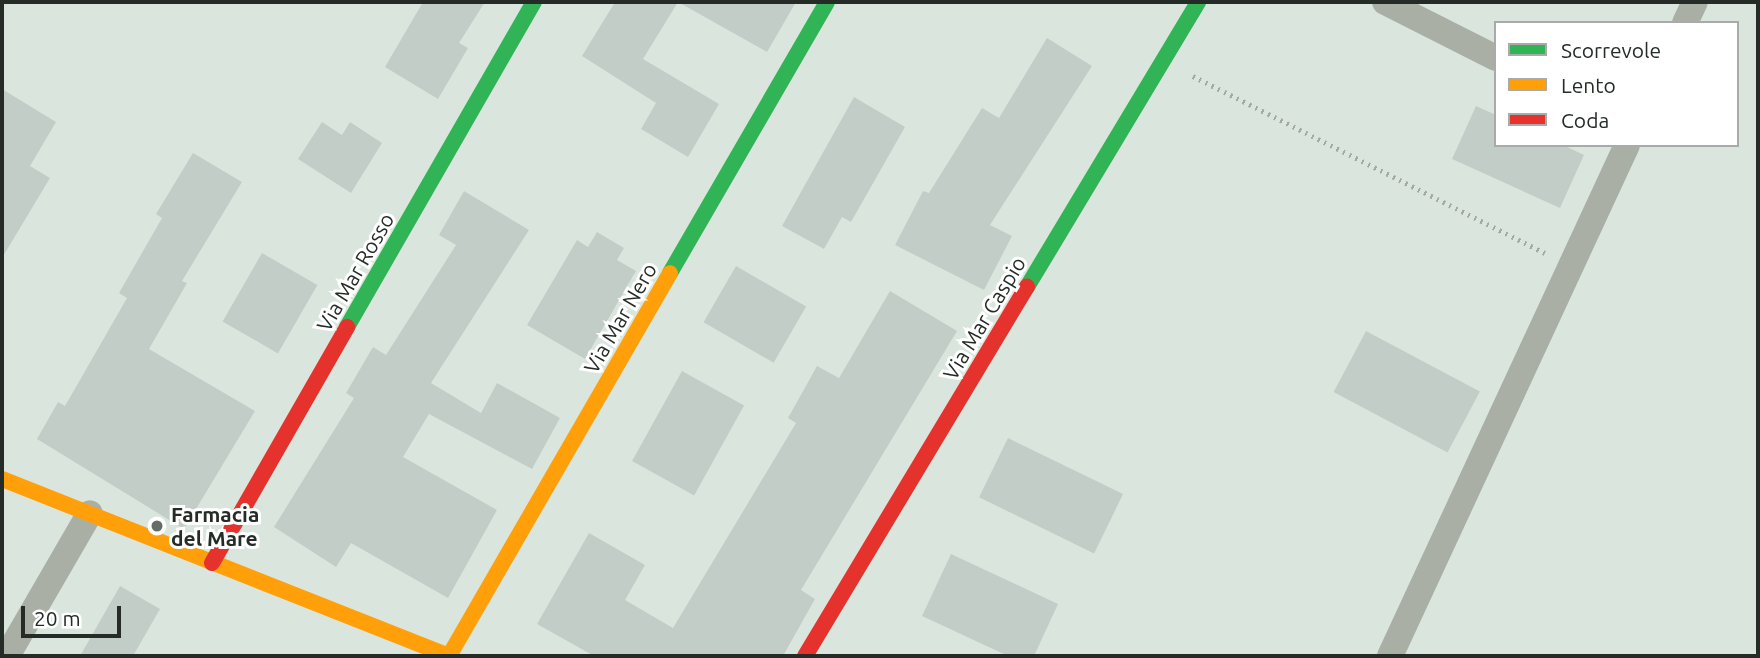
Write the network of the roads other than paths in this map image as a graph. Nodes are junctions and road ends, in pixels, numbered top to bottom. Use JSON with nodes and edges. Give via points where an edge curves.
{"nodes":[{"id":1,"x":534,"y":2,"type":"edge"},
{"id":2,"x":827,"y":2,"type":"edge"},
{"id":3,"x":1198,"y":2,"type":"edge"},
{"id":4,"x":1385,"y":2,"type":"edge"},
{"id":5,"x":1695,"y":2,"type":"edge"},
{"id":6,"x":1686,"y":21,"type":"edge"},
{"id":7,"x":1494,"y":57,"type":"edge"},
{"id":8,"x":1626,"y":147,"type":"edge"},
{"id":9,"x":2,"y":479,"type":"edge"},
{"id":10,"x":90,"y":513,"type":"junction"},
{"id":11,"x":212,"y":564,"type":"junction"},
{"id":12,"x":7,"y":656,"type":"edge"},
{"id":13,"x":449,"y":656,"type":"edge"},
{"id":14,"x":805,"y":656,"type":"edge"},
{"id":15,"x":1390,"y":656,"type":"edge"}],
"edges":[{"from":1,"to":11,"type":"street","name":"Via Mar Rosso"},
{"from":2,"to":13,"type":"street","name":"Via Mar Nero"},
{"from":3,"to":14,"type":"street","name":"Via Mar Caspio"},
{"from":4,"to":7,"type":"street"},
{"from":5,"to":6,"type":"street"},
{"from":8,"to":15,"type":"street"},
{"from":9,"to":10,"type":"street"},
{"from":10,"to":11,"type":"street"},
{"from":10,"to":12,"type":"street"},
{"from":11,"to":13,"type":"street"}]}
